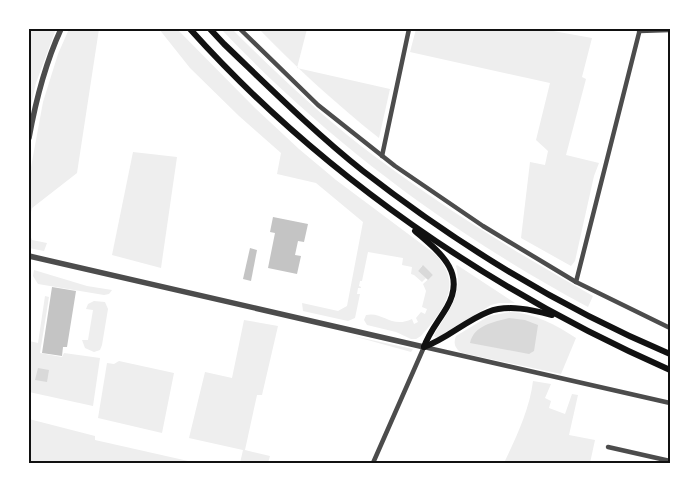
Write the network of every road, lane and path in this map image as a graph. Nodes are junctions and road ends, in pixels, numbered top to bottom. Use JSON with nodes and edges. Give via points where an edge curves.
{"nodes":[{"id":1,"x":61,"y":29,"type":"edge"},
{"id":2,"x":190,"y":29,"type":"edge"},
{"id":3,"x":210,"y":29,"type":"edge"},
{"id":4,"x":240,"y":29,"type":"edge"},
{"id":5,"x":409,"y":29,"type":"edge"},
{"id":6,"x":640,"y":30,"type":"edge"},
{"id":7,"x":670,"y":30,"type":"edge"},
{"id":8,"x":29,"y":138,"type":"edge"},
{"id":9,"x":382,"y":156,"type":"junction"},
{"id":10,"x":402,"y":219,"type":"junction"},
{"id":11,"x":29,"y":256,"type":"edge"},
{"id":12,"x":576,"y":282,"type":"junction"},
{"id":13,"x":561,"y":318,"type":"junction"},
{"id":14,"x":670,"y":328,"type":"edge"},
{"id":15,"x":424,"y":347,"type":"junction"},
{"id":16,"x":670,"y":354,"type":"edge"},
{"id":17,"x":670,"y":370,"type":"edge"},
{"id":18,"x":670,"y":403,"type":"edge"},
{"id":19,"x":608,"y":446,"type":"dead end"},
{"id":20,"x":670,"y":461,"type":"edge"},
{"id":21,"x":373,"y":463,"type":"edge"}],
"edges":[{"from":1,"to":8,"type":"street","via":[[44,68]]},
{"from":2,"to":10,"type":"main road","via":[[285,123]]},
{"from":3,"to":16,"type":"main road","via":[[326,140],[419,212],[488,258],[594,319]]},
{"from":4,"to":9,"type":"street","via":[[318,105]]},
{"from":5,"to":9,"type":"street"},
{"from":6,"to":7,"type":"street"},
{"from":6,"to":12,"type":"street"},
{"from":9,"to":12,"type":"street","via":[[482,226]]},
{"from":10,"to":13,"type":"main road"},
{"from":10,"to":15,"type":"main road","via":[[442,256],[453,278],[452,298]]},
{"from":11,"to":15,"type":"street"},
{"from":12,"to":14,"type":"street"},
{"from":13,"to":15,"type":"main road","via":[[526,310],[490,311]]},
{"from":13,"to":17,"type":"main road"},
{"from":15,"to":18,"type":"street"},
{"from":15,"to":21,"type":"street"},
{"from":19,"to":20,"type":"street"}]}
